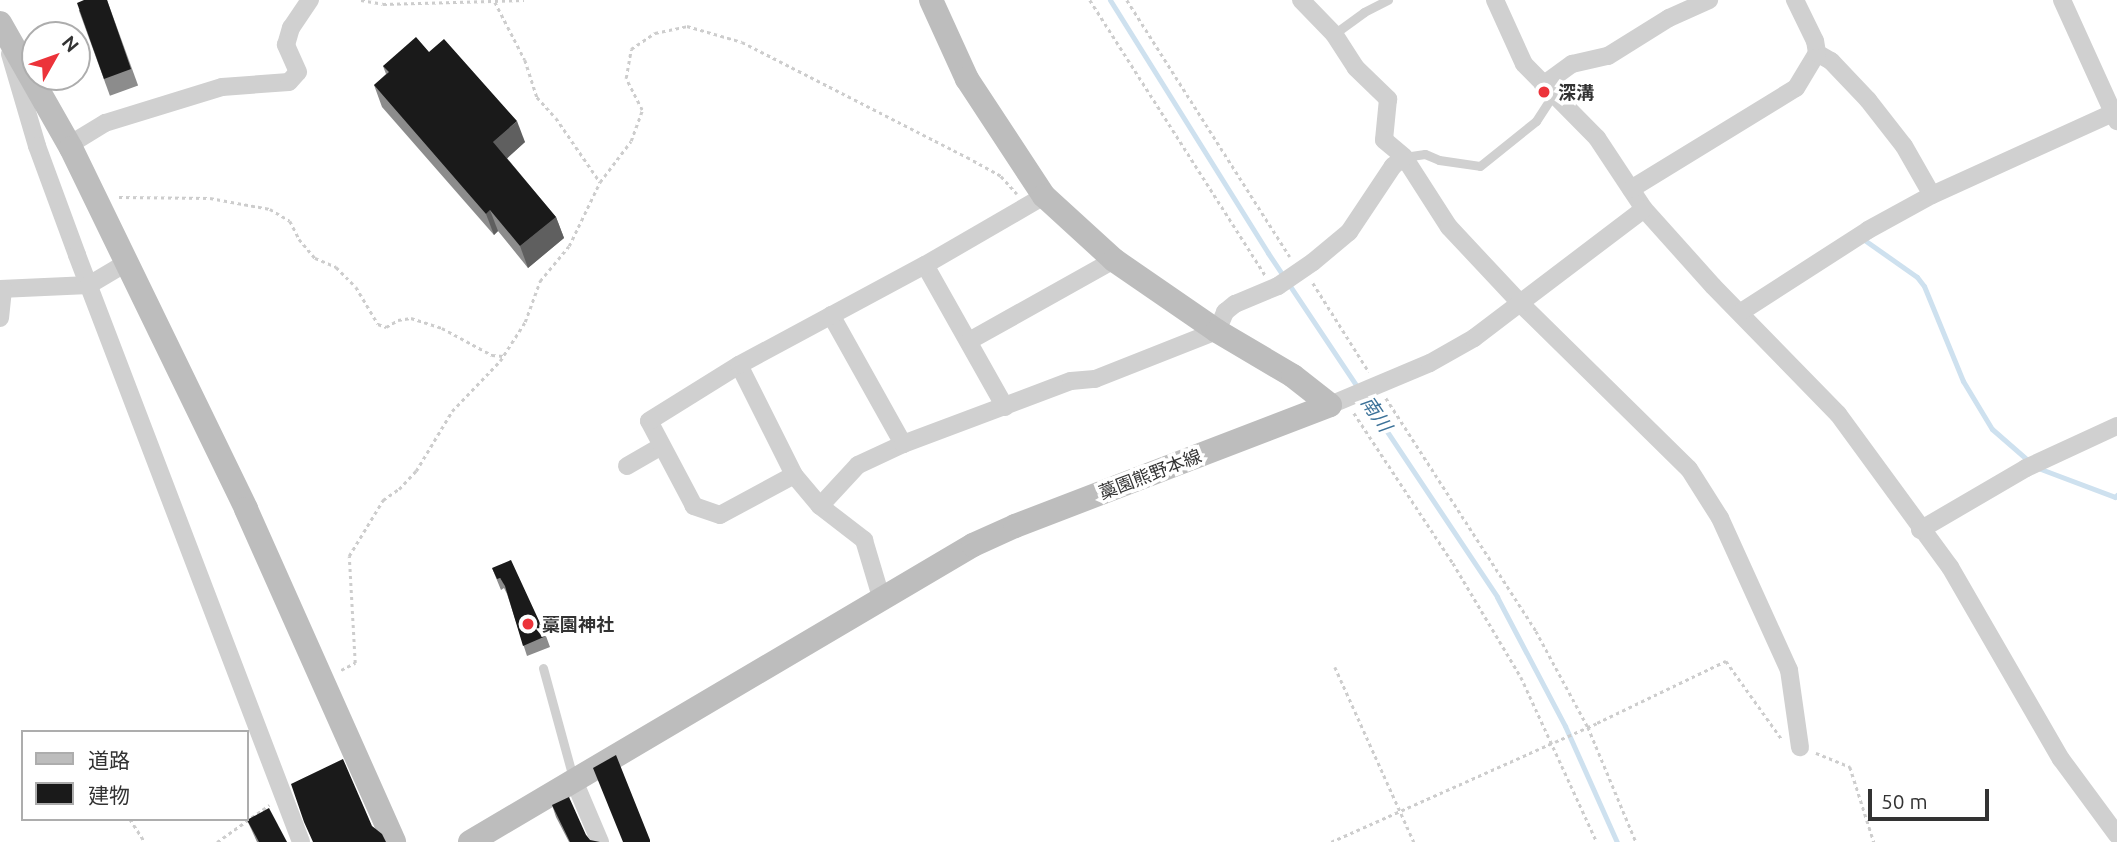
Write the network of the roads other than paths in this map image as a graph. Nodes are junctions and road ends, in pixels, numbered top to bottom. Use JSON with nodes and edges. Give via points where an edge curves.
{"nodes":[{"id":1,"x":310,"y":0,"type":"edge"},
{"id":2,"x":930,"y":0,"type":"edge"},
{"id":3,"x":1301,"y":0,"type":"edge"},
{"id":4,"x":1388,"y":0,"type":"edge"},
{"id":5,"x":1495,"y":0,"type":"edge"},
{"id":6,"x":1709,"y":0,"type":"edge"},
{"id":7,"x":1795,"y":0,"type":"edge"},
{"id":8,"x":2062,"y":0,"type":"edge"},
{"id":9,"x":2,"y":33,"type":"edge"},
{"id":10,"x":1334,"y":34,"type":"junction"},
{"id":11,"x":1817,"y":53,"type":"junction"},
{"id":12,"x":1548,"y":90,"type":"junction"},
{"id":13,"x":2115,"y":117,"type":"edge"},
{"id":14,"x":69,"y":145,"type":"junction"},
{"id":15,"x":1404,"y":157,"type":"junction"},
{"id":16,"x":1631,"y":189,"type":"junction"},
{"id":17,"x":1933,"y":195,"type":"junction"},
{"id":18,"x":1035,"y":200,"type":"junction"},
{"id":19,"x":1644,"y":209,"type":"junction"},
{"id":20,"x":1114,"y":260,"type":"junction"},
{"id":21,"x":127,"y":264,"type":"junction"},
{"id":22,"x":925,"y":265,"type":"junction"},
{"id":23,"x":89,"y":285,"type":"junction"},
{"id":24,"x":1,"y":289,"type":"edge"},
{"id":25,"x":1521,"y":304,"type":"junction"},
{"id":26,"x":1741,"y":312,"type":"junction"},
{"id":27,"x":831,"y":316,"type":"junction"},
{"id":28,"x":0,"y":318,"type":"edge"},
{"id":29,"x":1217,"y":331,"type":"junction"},
{"id":30,"x":970,"y":341,"type":"junction"},
{"id":31,"x":738,"y":365,"type":"junction"},
{"id":32,"x":1341,"y":400,"type":"junction"},
{"id":33,"x":1005,"y":407,"type":"junction"},
{"id":34,"x":2117,"y":426,"type":"edge"},
{"id":35,"x":904,"y":444,"type":"junction"},
{"id":36,"x":660,"y":447,"type":"junction"},
{"id":37,"x":627,"y":466,"type":"dead end"},
{"id":38,"x":794,"y":475,"type":"junction"},
{"id":39,"x":820,"y":506,"type":"junction"},
{"id":40,"x":1920,"y":530,"type":"junction"},
{"id":41,"x":881,"y":597,"type":"junction"},
{"id":42,"x":543,"y":668,"type":"dead end"},
{"id":43,"x":1800,"y":747,"type":"dead end"},
{"id":44,"x":575,"y":783,"type":"junction"},
{"id":45,"x":2117,"y":835,"type":"edge"},
{"id":46,"x":300,"y":842,"type":"edge"},
{"id":47,"x":394,"y":842,"type":"edge"},
{"id":48,"x":470,"y":842,"type":"edge"},
{"id":49,"x":600,"y":842,"type":"edge"}],
"edges":[{"from":1,"to":14,"type":"street","via":[[291,28],[286,45],[298,72],[289,82],[222,87],[105,123]]},
{"from":2,"to":18,"type":"main road","via":[[967,79]]},
{"from":3,"to":10,"type":"street"},
{"from":4,"to":10,"type":"lane"},
{"from":5,"to":12,"type":"street","via":[[1524,64]]},
{"from":6,"to":12,"type":"street","via":[[1669,18],[1608,56],[1572,64]]},
{"from":7,"to":11,"type":"street"},
{"from":8,"to":13,"type":"street"},
{"from":9,"to":14,"type":"main road"},
{"from":9,"to":23,"type":"street","via":[[37,146]]},
{"from":10,"to":15,"type":"street","via":[[1356,68],[1388,99],[1384,140]]},
{"from":11,"to":16,"type":"street","via":[[1796,88]]},
{"from":11,"to":17,"type":"street","via":[[1832,61],[1868,100],[1904,146]]},
{"from":12,"to":15,"type":"lane","via":[[1536,121],[1479,166],[1426,154]]},
{"from":12,"to":16,"type":"street","via":[[1597,138]]},
{"from":13,"to":17,"type":"street"},
{"from":14,"to":21,"type":"main road"},
{"from":15,"to":25,"type":"street","via":[[1448,227]]},
{"from":15,"to":29,"type":"street","via":[[1393,166],[1349,232],[1275,287],[1234,304]]},
{"from":16,"to":19,"type":"street"},
{"from":17,"to":26,"type":"street","via":[[1868,230]]},
{"from":18,"to":20,"type":"main road"},
{"from":18,"to":22,"type":"street"},
{"from":19,"to":25,"type":"street"},
{"from":19,"to":26,"type":"street"},
{"from":20,"to":29,"type":"main road"},
{"from":20,"to":30,"type":"street"},
{"from":21,"to":23,"type":"street"},
{"from":21,"to":47,"type":"main road","via":[[246,509]]},
{"from":22,"to":27,"type":"street"},
{"from":22,"to":30,"type":"street"},
{"from":23,"to":24,"type":"street"},
{"from":23,"to":46,"type":"street"},
{"from":24,"to":28,"type":"street"},
{"from":25,"to":32,"type":"street","via":[[1452,350]]},
{"from":25,"to":43,"type":"street","via":[[1689,469],[1720,517],[1789,670]]},
{"from":26,"to":40,"type":"street","via":[[1838,414]]},
{"from":27,"to":31,"type":"street"},
{"from":27,"to":35,"type":"street"},
{"from":29,"to":32,"type":"main road"},
{"from":29,"to":33,"type":"street","via":[[1095,379],[1071,381]]},
{"from":30,"to":33,"type":"street"},
{"from":31,"to":36,"type":"street","via":[[649,421]]},
{"from":31,"to":38,"type":"street"},
{"from":32,"to":41,"type":"main road","name":"藁園熊野本線","via":[[1015,526]]},
{"from":33,"to":35,"type":"street"},
{"from":34,"to":40,"type":"street","via":[[2026,468]]},
{"from":35,"to":39,"type":"street","via":[[858,465]]},
{"from":36,"to":37,"type":"street"},
{"from":36,"to":38,"type":"street","via":[[694,506],[720,515]]},
{"from":38,"to":39,"type":"street"},
{"from":39,"to":41,"type":"street","via":[[864,540]]},
{"from":40,"to":45,"type":"street","via":[[1950,567],[2062,759]]},
{"from":41,"to":44,"type":"main road","name":"藁園熊野本線"},
{"from":42,"to":44,"type":"lane"},
{"from":44,"to":48,"type":"main road","name":"藁園熊野本線"},
{"from":44,"to":49,"type":"street"}]}
